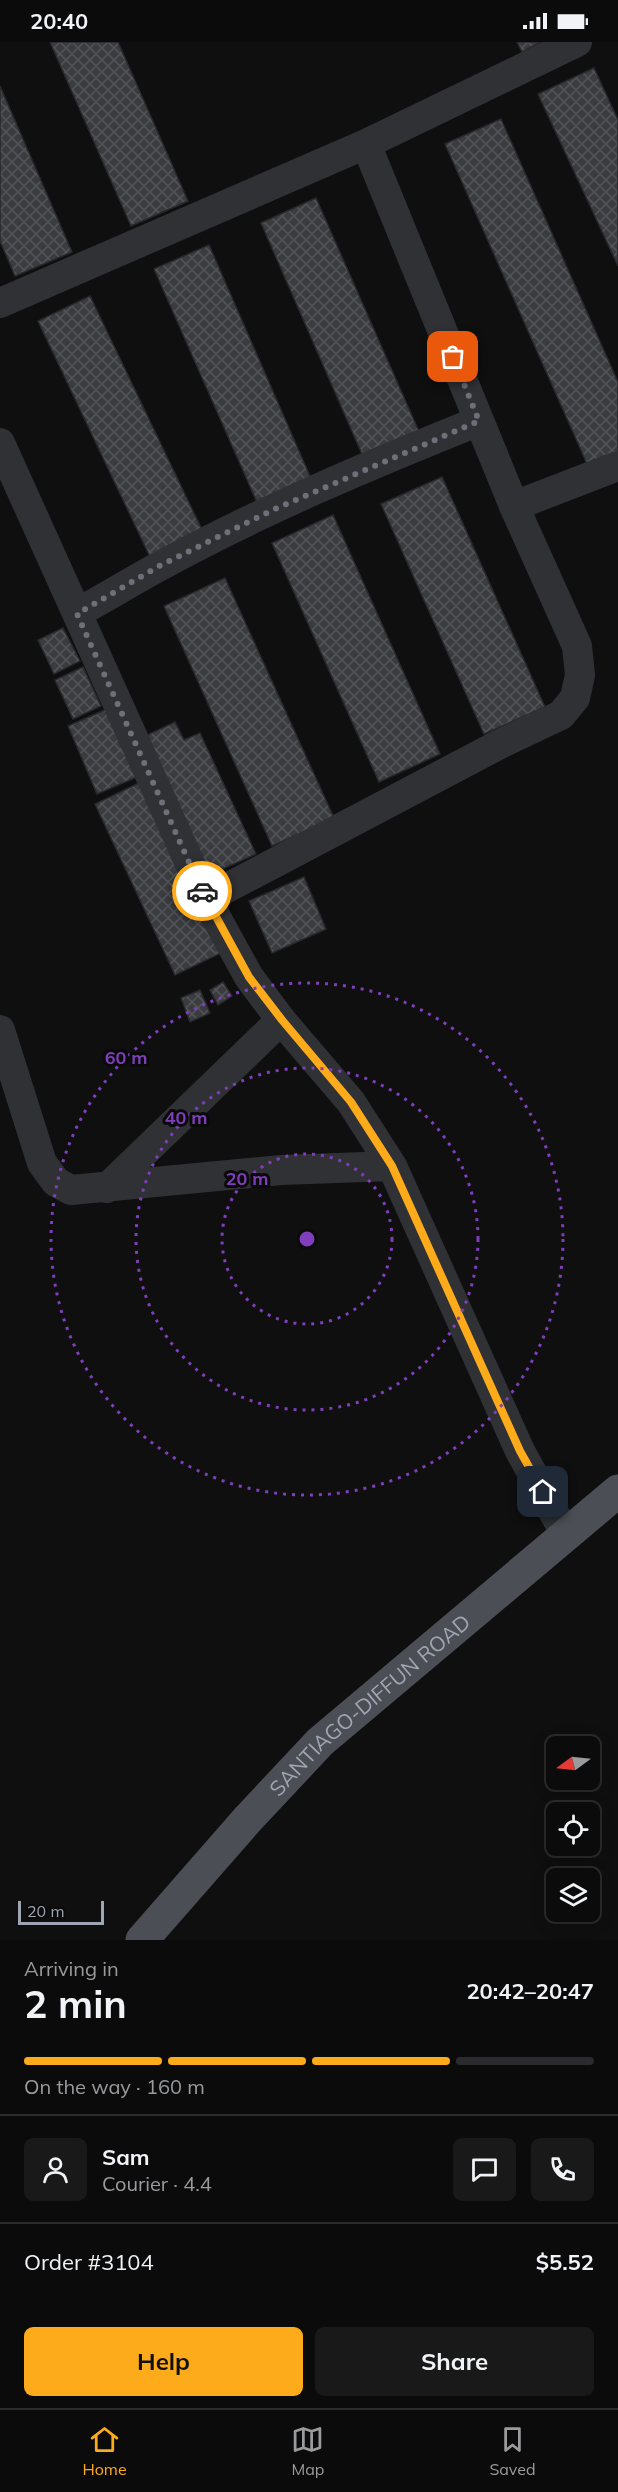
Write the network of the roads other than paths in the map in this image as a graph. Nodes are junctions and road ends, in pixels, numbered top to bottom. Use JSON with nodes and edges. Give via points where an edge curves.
{"nodes":[{"id":1,"x":577,"y":42,"type":"edge"},
{"id":2,"x":366,"y":144,"type":"junction"},
{"id":3,"x":0,"y":303,"type":"edge"},
{"id":4,"x":479,"y":421,"type":"junction"},
{"id":5,"x":0,"y":443,"type":"edge"},
{"id":6,"x":618,"y":466,"type":"edge"},
{"id":7,"x":514,"y":506,"type":"junction"},
{"id":8,"x":77,"y":614,"type":"junction"},
{"id":9,"x":206,"y":899,"type":"junction"},
{"id":10,"x":282,"y":1020,"type":"junction"},
{"id":11,"x":0,"y":1030,"type":"edge"},
{"id":12,"x":392,"y":1166,"type":"junction"},
{"id":13,"x":107,"y":1188,"type":"junction"},
{"id":14,"x":618,"y":1491,"type":"edge"},
{"id":15,"x":565,"y":1533,"type":"junction"},
{"id":16,"x":142,"y":1940,"type":"edge"}],
"edges":[{"from":1,"to":2,"type":"lane"},
{"from":2,"to":3,"type":"lane"},
{"from":2,"to":4,"type":"lane"},
{"from":4,"to":7,"type":"lane"},
{"from":4,"to":8,"type":"lane","via":[[275,509],[161,565]]},
{"from":5,"to":8,"type":"lane"},
{"from":6,"to":7,"type":"lane"},
{"from":7,"to":9,"type":"lane","via":[[577,646],[580,675],[575,698],[561,715]]},
{"from":8,"to":9,"type":"lane"},
{"from":9,"to":10,"type":"lane","via":[[249,977]]},
{"from":10,"to":12,"type":"lane","via":[[351,1102]]},
{"from":10,"to":13,"type":"lane"},
{"from":11,"to":13,"type":"lane","via":[[42,1163],[56,1182],[71,1190]]},
{"from":12,"to":13,"type":"lane","via":[[280,1170]]},
{"from":12,"to":15,"type":"lane","via":[[520,1451]]},
{"from":14,"to":15,"type":"main road","name":"SANTIAGO-DIFFUN ROAD"},
{"from":15,"to":16,"type":"main road","name":"SANTIAGO-DIFFUN ROAD","via":[[320,1742]]}]}
